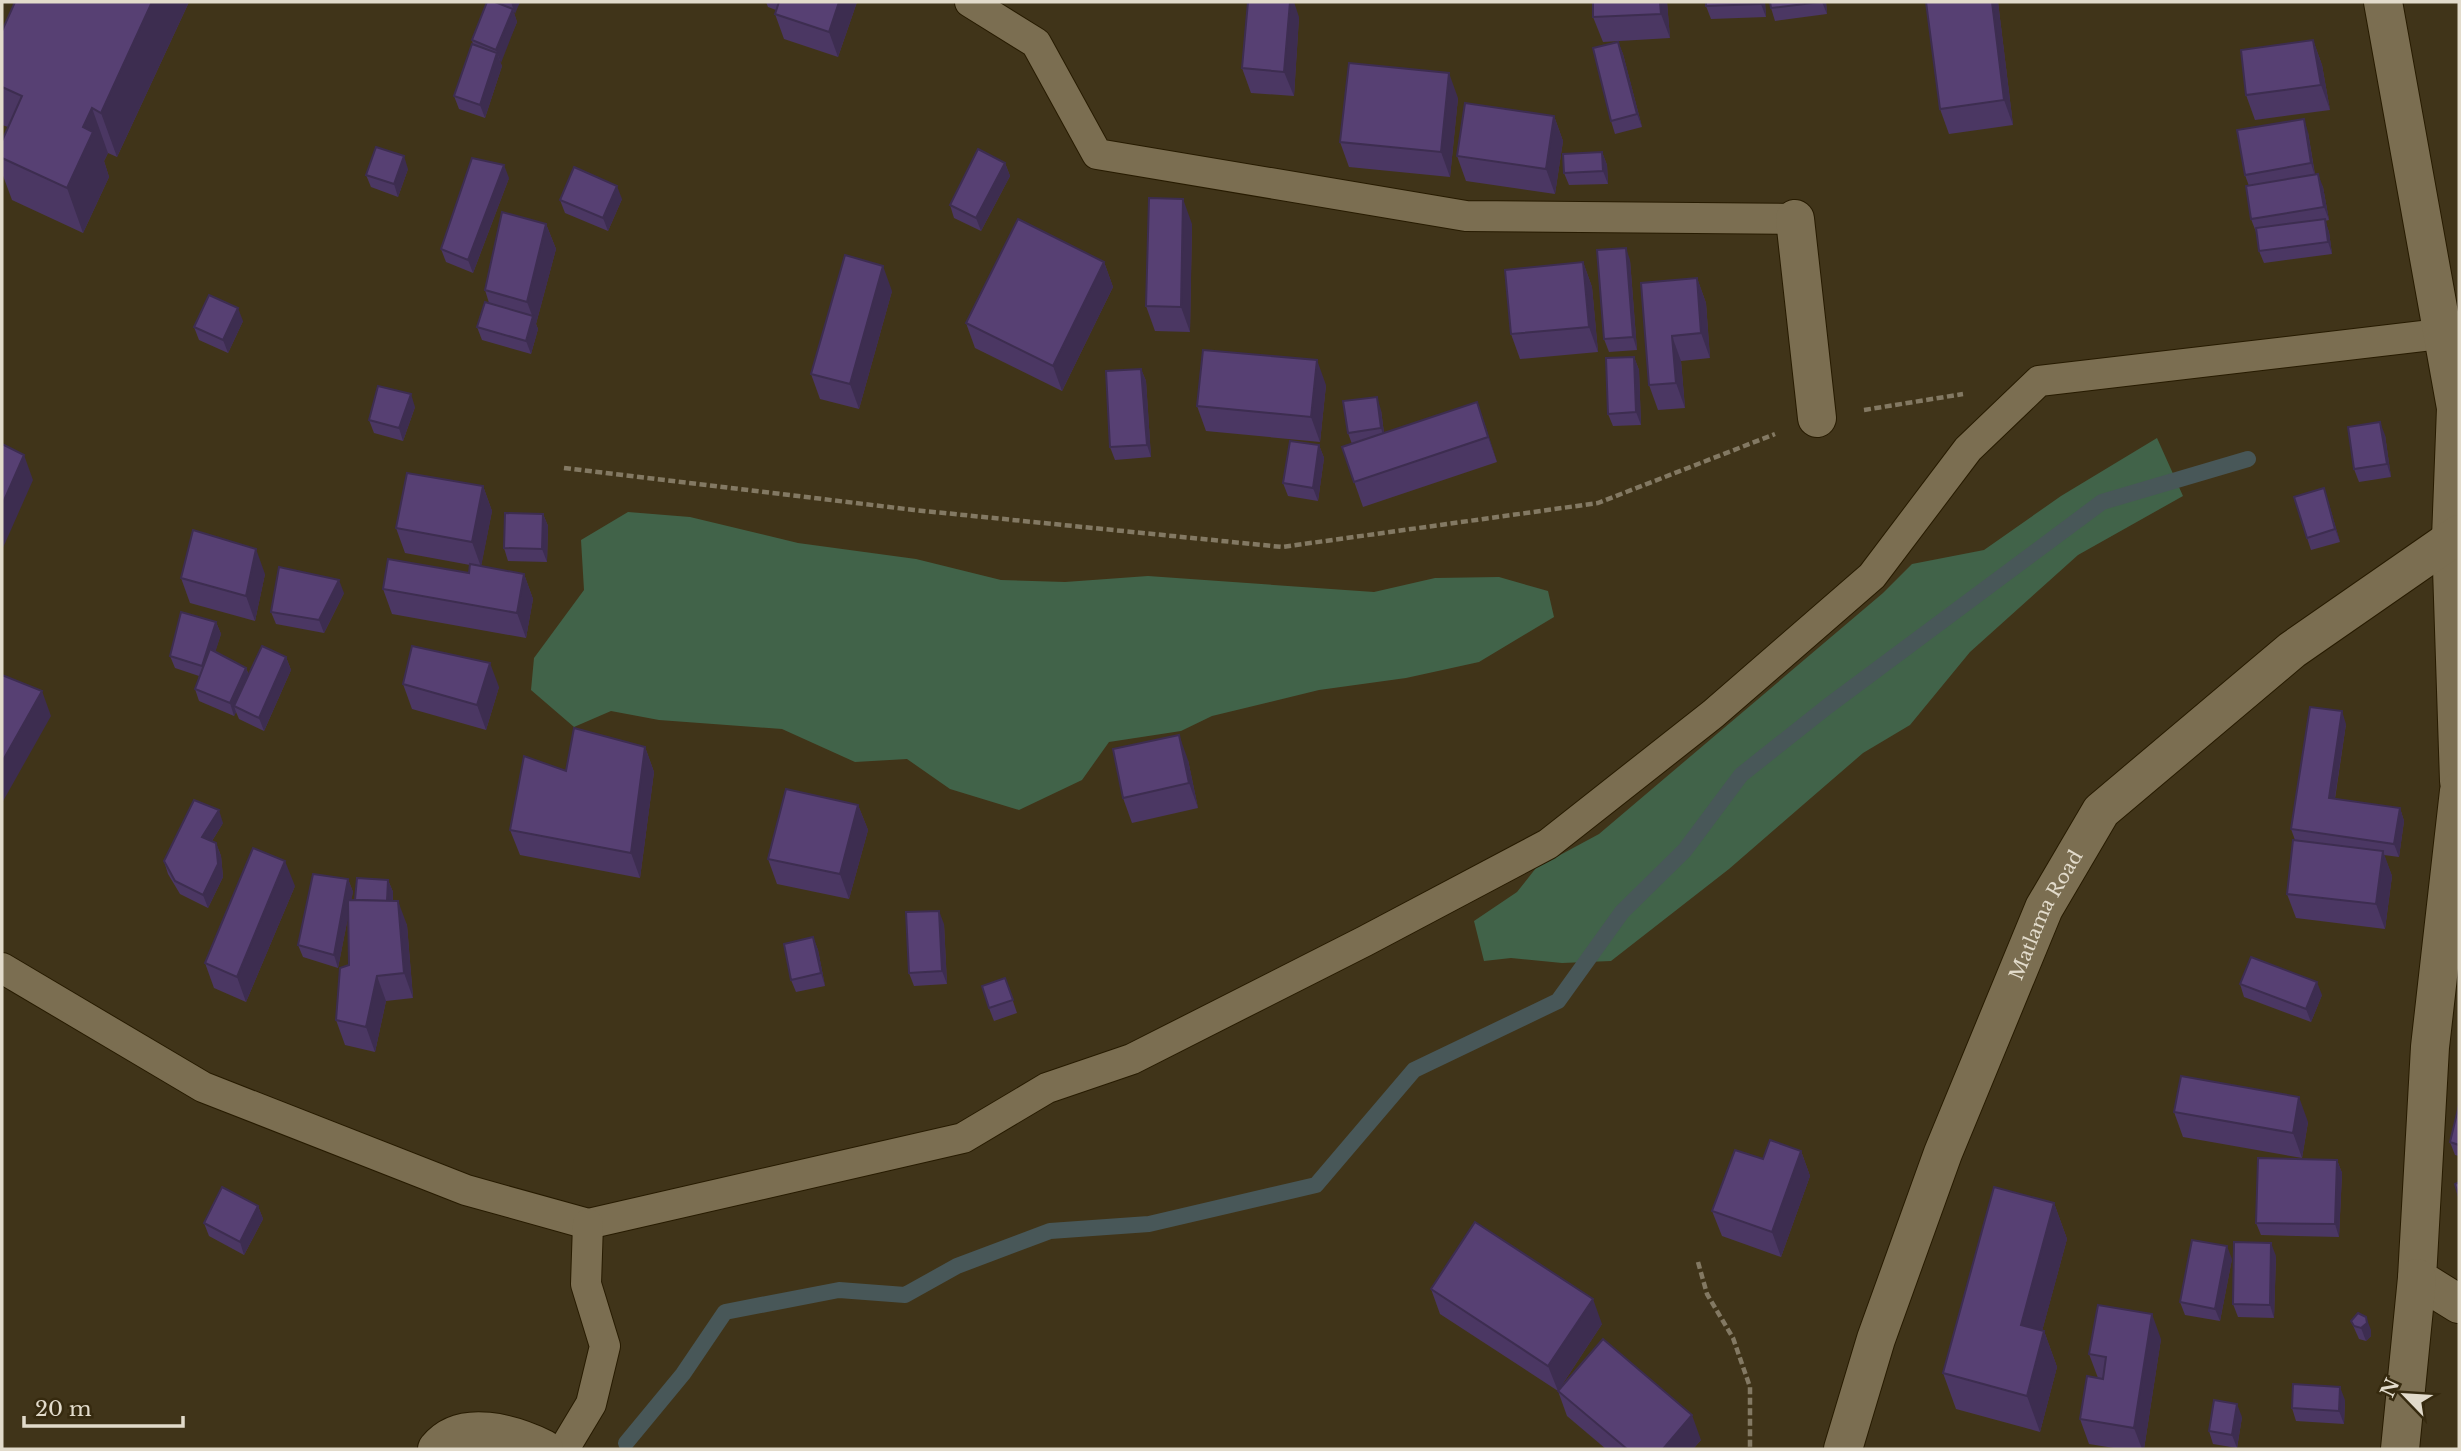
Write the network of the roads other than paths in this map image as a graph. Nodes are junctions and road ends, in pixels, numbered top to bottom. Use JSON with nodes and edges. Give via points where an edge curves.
{"nodes":[{"id":1,"x":970,"y":2,"type":"edge"},
{"id":2,"x":2383,"y":2,"type":"edge"},
{"id":3,"x":1795,"y":219,"type":"joint"},
{"id":4,"x":2440,"y":334,"type":"junction"},
{"id":5,"x":1818,"y":418,"type":"road end"},
{"id":6,"x":2455,"y":536,"type":"edge"},
{"id":7,"x":2459,"y":781,"type":"edge"},
{"id":8,"x":2459,"y":791,"type":"edge"},
{"id":9,"x":2,"y":968,"type":"edge"},
{"id":10,"x":588,"y":1224,"type":"junction"},
{"id":11,"x":2417,"y":1278,"type":"junction"},
{"id":12,"x":2459,"y":1304,"type":"edge"},
{"id":13,"x":437,"y":1449,"type":"edge"},
{"id":14,"x":544,"y":1449,"type":"edge"},
{"id":15,"x":564,"y":1449,"type":"edge"},
{"id":16,"x":1843,"y":1449,"type":"edge"},
{"id":17,"x":2400,"y":1449,"type":"edge"}],
"edges":[{"from":1,"to":3,"type":"lane","via":[[1036,43],[1097,153],[1466,216]]},
{"from":2,"to":4,"type":"street"},
{"from":3,"to":5,"type":"street"},
{"from":4,"to":6,"type":"street","via":[[2456,408]]},
{"from":4,"to":10,"type":"lane","via":[[2039,381],[1968,449],[1872,576],[1713,714],[1548,844],[1132,1059],[1047,1088],[963,1138]]},
{"from":6,"to":7,"type":"street"},
{"from":6,"to":16,"type":"street","name":"Matlama Road","via":[[2292,650],[2101,811],[2044,908],[1943,1153],[1876,1339]]},
{"from":8,"to":11,"type":"street","via":[[2430,1048]]},
{"from":9,"to":10,"type":"lane","via":[[203,1087],[466,1190]]},
{"from":10,"to":15,"type":"lane","via":[[586,1284],[605,1346],[591,1404]]},
{"from":11,"to":12,"type":"street"},
{"from":11,"to":17,"type":"street"},
{"from":13,"to":14,"type":"street","via":[[445,1440],[470,1431],[526,1440]]}]}
